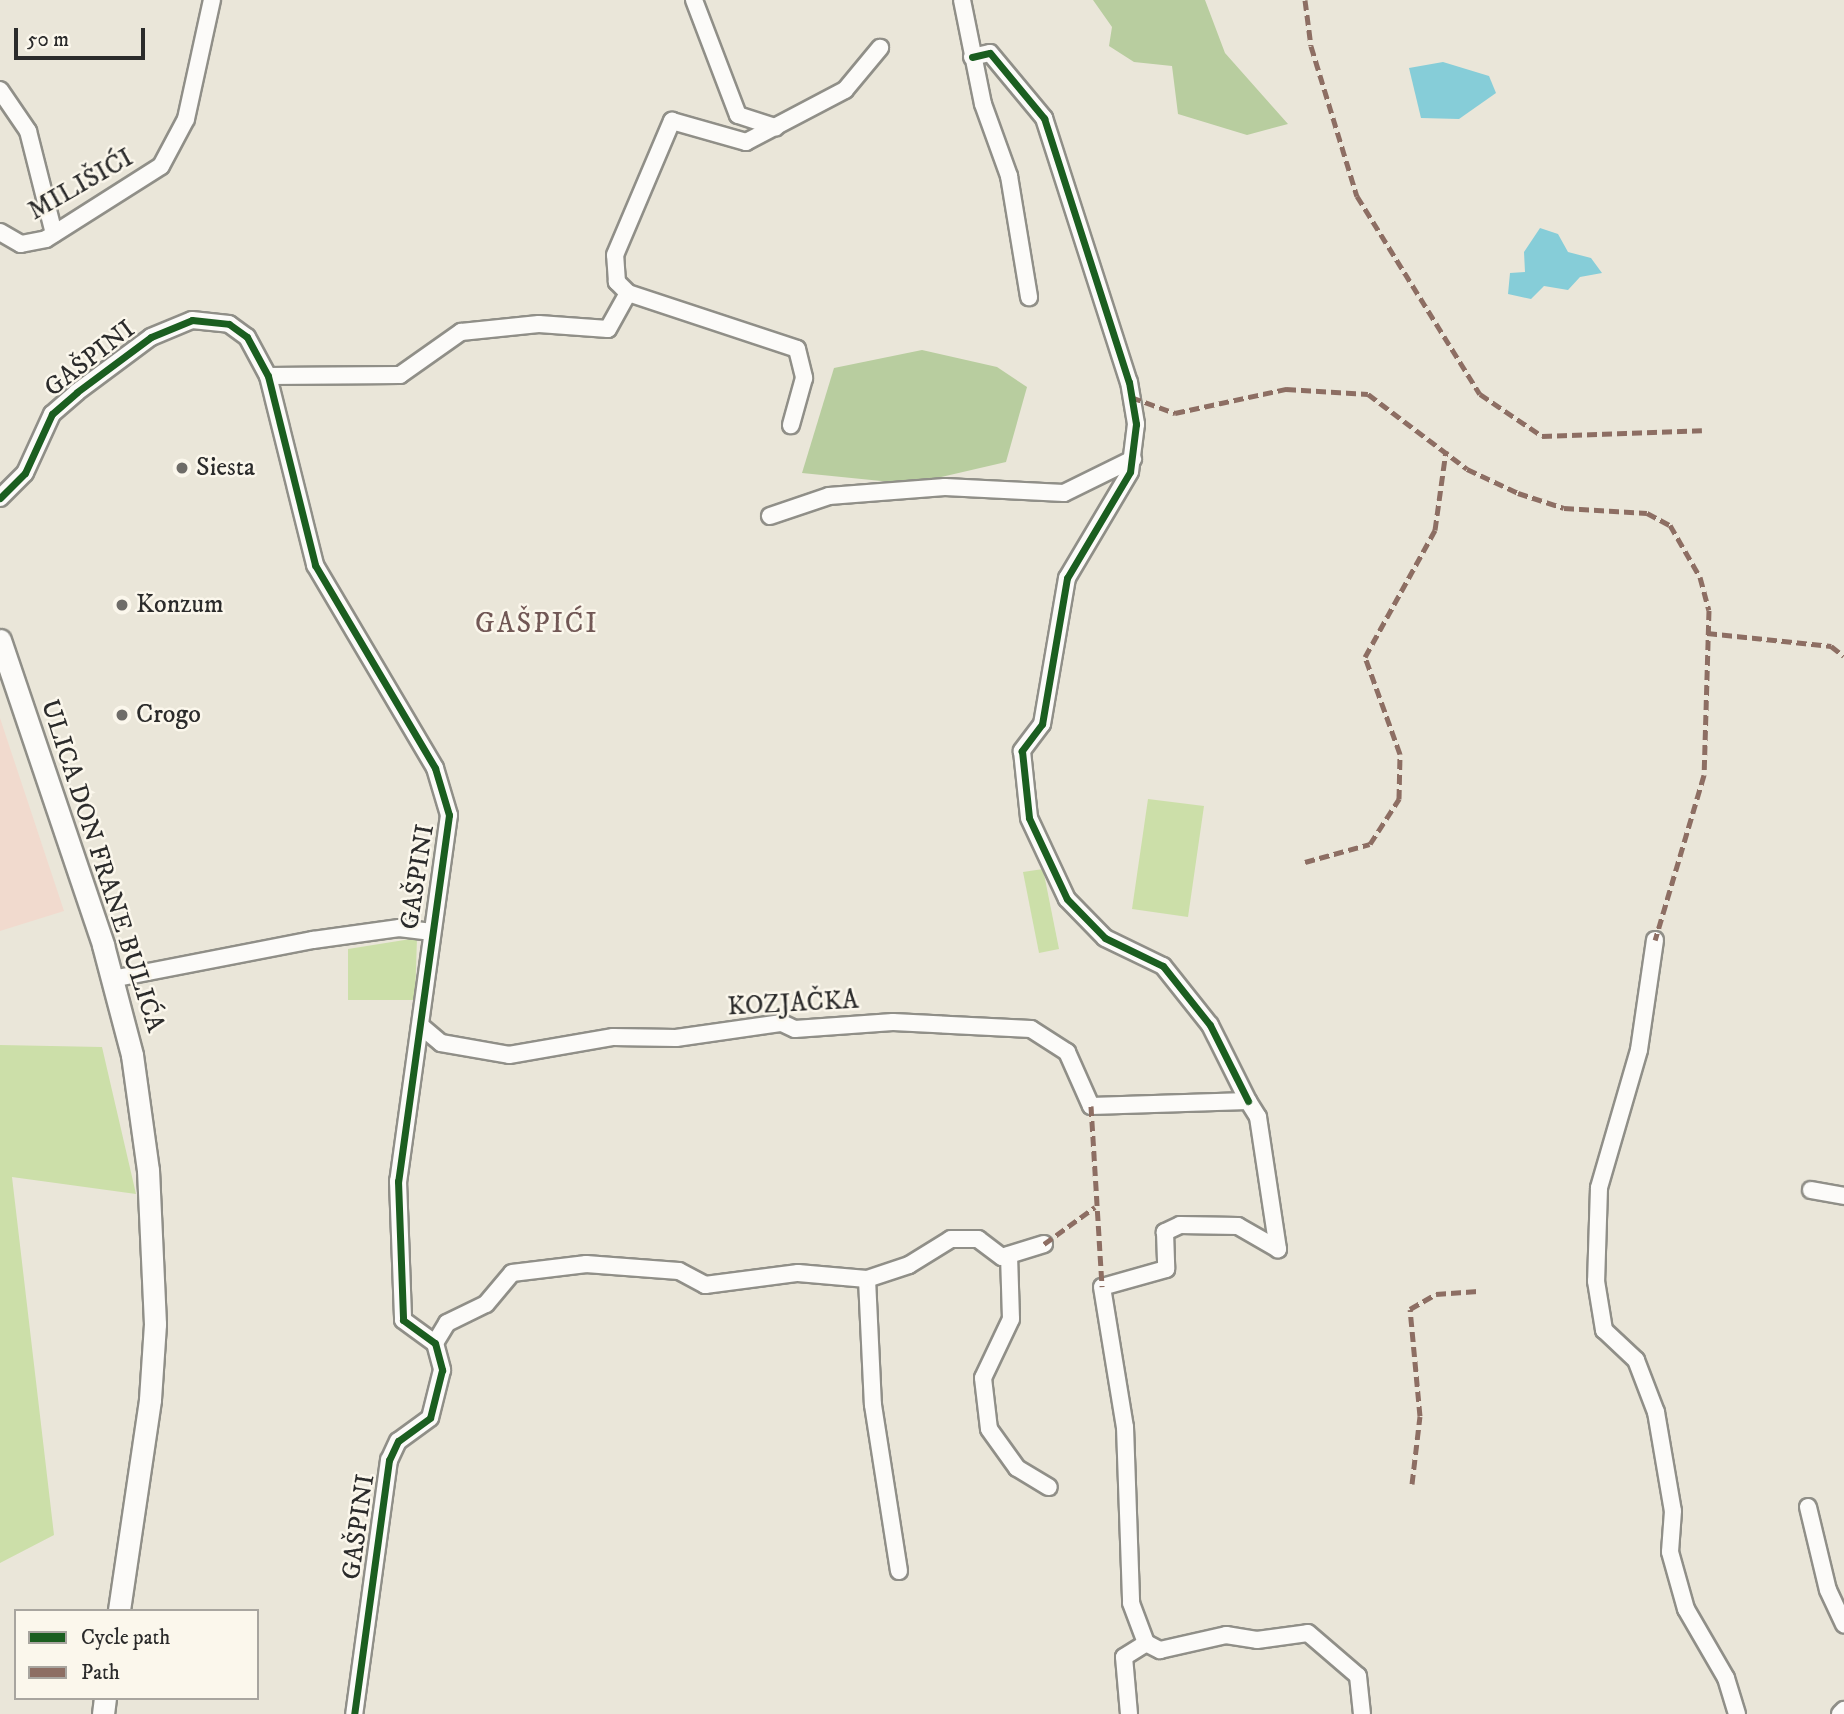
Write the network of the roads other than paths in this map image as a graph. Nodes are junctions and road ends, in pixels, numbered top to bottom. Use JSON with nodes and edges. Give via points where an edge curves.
{"nodes":[{"id":1,"x":212,"y":0,"type":"edge"},
{"id":2,"x":694,"y":0,"type":"edge"},
{"id":3,"x":962,"y":0,"type":"edge"},
{"id":4,"x":880,"y":48,"type":"dead end"},
{"id":5,"x":972,"y":57,"type":"junction"},
{"id":6,"x":0,"y":90,"type":"edge"},
{"id":7,"x":776,"y":127,"type":"junction"},
{"id":8,"x":0,"y":232,"type":"edge"},
{"id":9,"x":54,"y":234,"type":"junction"},
{"id":10,"x":628,"y":293,"type":"junction"},
{"id":11,"x":1029,"y":297,"type":"dead end"},
{"id":12,"x":268,"y":376,"type":"junction"},
{"id":13,"x":791,"y":425,"type":"dead end"},
{"id":14,"x":1133,"y":459,"type":"junction"},
{"id":15,"x":0,"y":498,"type":"edge"},
{"id":16,"x":770,"y":516,"type":"dead end"},
{"id":17,"x":0,"y":640,"type":"edge"},
{"id":18,"x":430,"y":932,"type":"junction"},
{"id":19,"x":1654,"y":940,"type":"dead end"},
{"id":20,"x":112,"y":979,"type":"junction"},
{"id":21,"x":422,"y":1027,"type":"junction"},
{"id":22,"x":1248,"y":1101,"type":"junction"},
{"id":23,"x":1811,"y":1190,"type":"dead end"},
{"id":24,"x":1844,"y":1196,"type":"edge"},
{"id":25,"x":1044,"y":1244,"type":"dead end"},
{"id":26,"x":1009,"y":1255,"type":"junction"},
{"id":27,"x":867,"y":1279,"type":"junction"},
{"id":28,"x":435,"y":1343,"type":"junction"},
{"id":29,"x":1049,"y":1487,"type":"dead end"},
{"id":30,"x":1808,"y":1507,"type":"dead end"},
{"id":31,"x":899,"y":1571,"type":"dead end"},
{"id":32,"x":119,"y":1609,"type":"edge"},
{"id":33,"x":1844,"y":1624,"type":"edge"},
{"id":34,"x":1146,"y":1643,"type":"junction"},
{"id":35,"x":354,"y":1714,"type":"edge"},
{"id":36,"x":1129,"y":1714,"type":"edge"},
{"id":37,"x":1362,"y":1714,"type":"edge"},
{"id":38,"x":1737,"y":1714,"type":"edge"}],
"edges":[{"from":1,"to":9,"type":"street","name":"MILIŠIĆI","via":[[175,144],[161,166]]},
{"from":2,"to":7,"type":"street","via":[[737,115]]},
{"from":3,"to":5,"type":"street"},
{"from":4,"to":7,"type":"street","via":[[845,90]]},
{"from":5,"to":11,"type":"street","via":[[1009,176]]},
{"from":5,"to":14,"type":"street","via":[[990,53],[1044,118],[1129,382]]},
{"from":6,"to":9,"type":"street","via":[[28,131]]},
{"from":7,"to":10,"type":"street","via":[[746,142],[672,121],[615,255],[617,282]]},
{"from":8,"to":9,"type":"street","name":"MILIŠIĆI","via":[[21,244]]},
{"from":10,"to":12,"type":"street","via":[[607,329],[539,324],[461,332],[400,375]]},
{"from":10,"to":13,"type":"street","via":[[797,349],[803,378]]},
{"from":12,"to":15,"type":"street","name":"GAŠPINI","via":[[247,337],[229,324],[192,320],[150,337],[52,414],[25,473]]},
{"from":12,"to":18,"type":"street","name":"GAŠPINI","via":[[315,565],[435,768],[449,815]]},
{"from":14,"to":16,"type":"street","via":[[1064,493],[944,487],[828,496]]},
{"from":14,"to":22,"type":"street","via":[[1099,530],[1067,578],[1042,724],[1022,751],[1030,818],[1067,899],[1105,937],[1163,966],[1210,1025]]},
{"from":17,"to":20,"type":"street","name":"ULICA DON FRANE BULIĆA"},
{"from":18,"to":20,"type":"street","via":[[399,928],[313,940]]},
{"from":18,"to":21,"type":"street","name":"GAŠPINI"},
{"from":19,"to":38,"type":"street","via":[[1639,1050],[1599,1188],[1596,1281],[1604,1330],[1636,1360],[1656,1412],[1673,1511],[1670,1552],[1686,1609],[1726,1678]]},
{"from":20,"to":32,"type":"street","name":"ULICA DON FRANE BULIĆA","via":[[132,1055],[148,1170],[155,1324],[150,1400]]},
{"from":21,"to":22,"type":"street","name":"KOZJAČKA","via":[[441,1043],[509,1055],[613,1037],[676,1038],[782,1023],[795,1029],[893,1022],[1031,1029],[1067,1052],[1091,1107]]},
{"from":21,"to":28,"type":"street","name":"GAŠPINI","via":[[398,1181],[403,1320]]},
{"from":22,"to":34,"type":"street","via":[[1258,1117],[1278,1249],[1238,1226],[1180,1225],[1166,1232],[1166,1269],[1102,1287],[1125,1427],[1131,1603]]},
{"from":23,"to":24,"type":"street"},
{"from":25,"to":26,"type":"street"},
{"from":26,"to":27,"type":"street","via":[[978,1239],[951,1239],[909,1265]]},
{"from":26,"to":29,"type":"street","via":[[1011,1319],[983,1378],[989,1429],[1017,1468]]},
{"from":27,"to":28,"type":"street","via":[[798,1273],[705,1285],[679,1271],[586,1264],[512,1273],[486,1304],[447,1323]]},
{"from":27,"to":31,"type":"street","via":[[873,1405]]},
{"from":28,"to":35,"type":"street","name":"GAŠPINI","via":[[442,1370],[430,1418],[398,1441],[390,1460]]},
{"from":30,"to":33,"type":"street","via":[[1828,1590]]},
{"from":34,"to":36,"type":"street","via":[[1124,1657]]},
{"from":34,"to":37,"type":"street","via":[[1160,1650],[1226,1635],[1257,1640],[1308,1633],[1358,1676]]}]}
